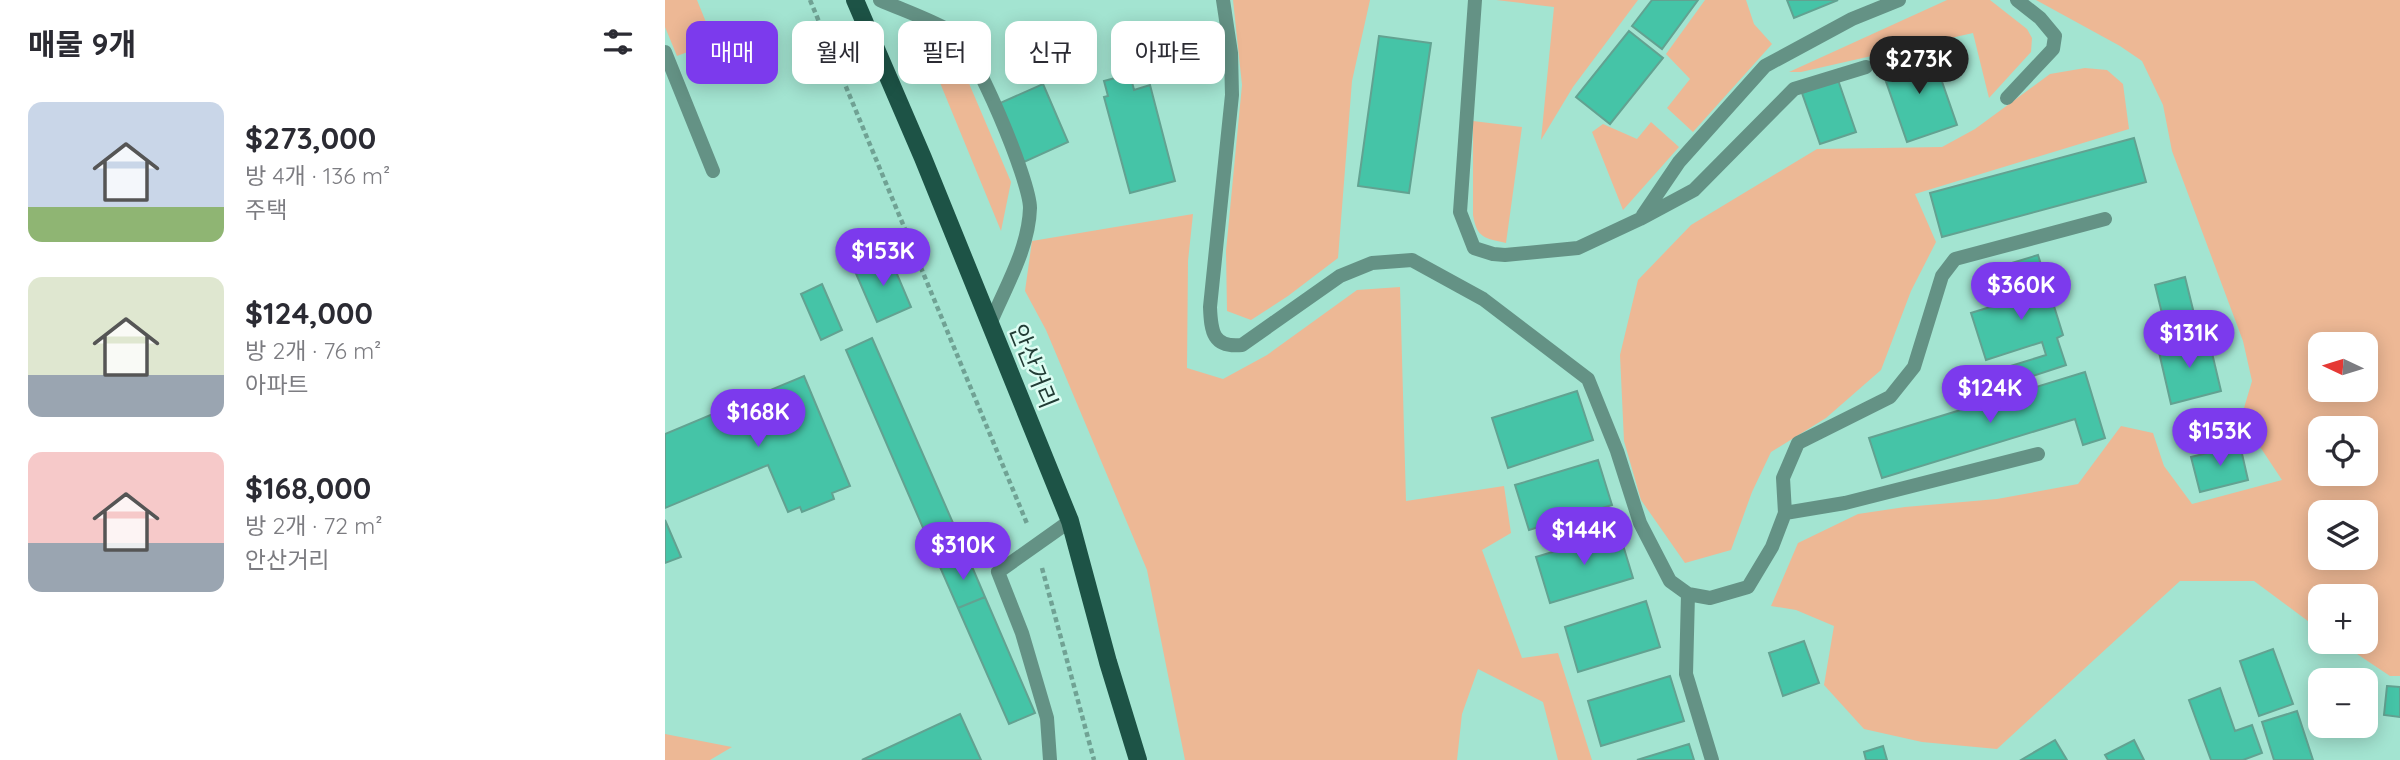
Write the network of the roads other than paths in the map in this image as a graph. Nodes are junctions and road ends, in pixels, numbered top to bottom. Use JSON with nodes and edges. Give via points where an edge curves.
{"nodes":[{"id":1,"x":855,"y":0,"type":"edge"},
{"id":2,"x":880,"y":0,"type":"edge"},
{"id":3,"x":1223,"y":0,"type":"edge"},
{"id":4,"x":1475,"y":0,"type":"edge"},
{"id":5,"x":1899,"y":0,"type":"edge"},
{"id":6,"x":2017,"y":0,"type":"edge"},
{"id":7,"x":665,"y":52,"type":"edge"},
{"id":8,"x":1866,"y":67,"type":"dead end"},
{"id":9,"x":2007,"y":98,"type":"dead end"},
{"id":10,"x":713,"y":171,"type":"dead end"},
{"id":11,"x":1640,"y":219,"type":"junction"},
{"id":12,"x":2105,"y":219,"type":"dead end"},
{"id":13,"x":990,"y":324,"type":"junction"},
{"id":14,"x":2038,"y":454,"type":"dead end"},
{"id":15,"x":1785,"y":513,"type":"junction"},
{"id":16,"x":1070,"y":521,"type":"junction"},
{"id":17,"x":1688,"y":594,"type":"junction"},
{"id":18,"x":1050,"y":760,"type":"edge"},
{"id":19,"x":1138,"y":760,"type":"edge"},
{"id":20,"x":1712,"y":760,"type":"edge"}],
"edges":[{"from":1,"to":13,"type":"main road","name":"안산거리"},
{"from":2,"to":13,"type":"lane","via":[[953,33],[967,47],[1025,183],[1030,208],[1023,246]]},
{"from":3,"to":17,"type":"lane","via":[[1232,95],[1210,307],[1211,329],[1219,341],[1242,345],[1340,276],[1372,263],[1412,260],[1483,299],[1588,379],[1640,523],[1669,581]]},
{"from":4,"to":11,"type":"lane","via":[[1460,212],[1474,248],[1505,255],[1578,248]]},
{"from":5,"to":11,"type":"lane","via":[[1851,19],[1765,66],[1679,162]]},
{"from":6,"to":9,"type":"lane","via":[[2055,36],[2053,49]]},
{"from":7,"to":10,"type":"lane"},
{"from":8,"to":11,"type":"lane","via":[[1794,89],[1695,190]]},
{"from":12,"to":15,"type":"lane","via":[[1955,259],[1942,276],[1914,367],[1890,397],[1798,443],[1783,478]]},
{"from":13,"to":16,"type":"main road","name":"안산거리"},
{"from":14,"to":15,"type":"lane","via":[[1845,503]]},
{"from":15,"to":17,"type":"lane","via":[[1772,547],[1748,587],[1710,598]]},
{"from":16,"to":18,"type":"lane","via":[[998,572],[1047,718]]},
{"from":16,"to":19,"type":"main road","name":"안산거리"},
{"from":17,"to":20,"type":"lane","via":[[1686,674]]}]}
